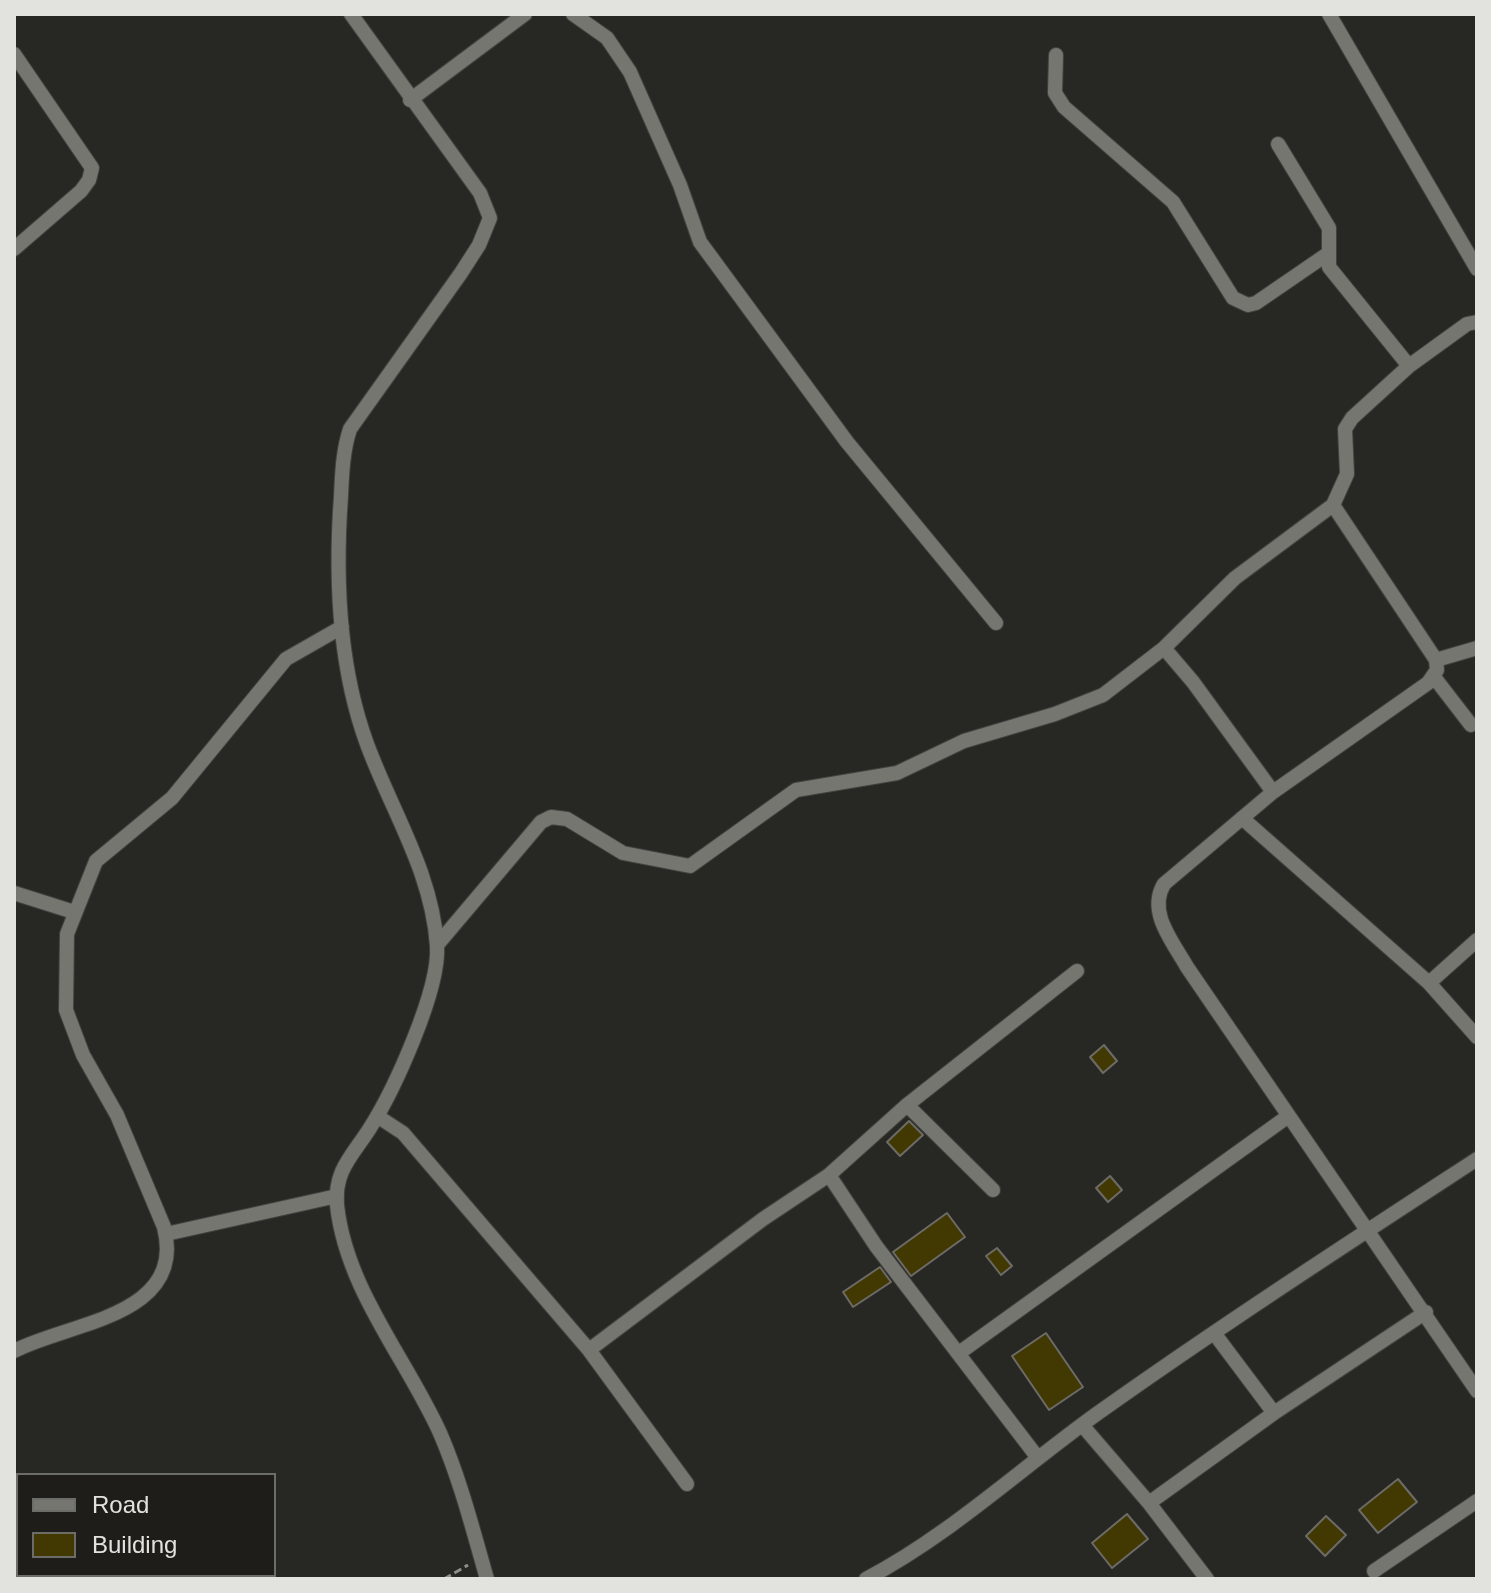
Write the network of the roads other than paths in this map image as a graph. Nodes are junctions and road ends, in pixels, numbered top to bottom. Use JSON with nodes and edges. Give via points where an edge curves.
{"nodes":[{"id":1,"x":351,"y":14,"type":"edge"},
{"id":2,"x":369,"y":14,"type":"edge"},
{"id":3,"x":525,"y":14,"type":"edge"},
{"id":4,"x":573,"y":14,"type":"edge"},
{"id":5,"x":1329,"y":14,"type":"edge"},
{"id":6,"x":360,"y":27,"type":"junction"},
{"id":7,"x":14,"y":54,"type":"edge"},
{"id":8,"x":1056,"y":55,"type":"dead end"},
{"id":9,"x":410,"y":100,"type":"junction"},
{"id":10,"x":1278,"y":144,"type":"dead end"},
{"id":11,"x":14,"y":249,"type":"edge"},
{"id":12,"x":1326,"y":255,"type":"junction"},
{"id":13,"x":1477,"y":269,"type":"edge"},
{"id":14,"x":1477,"y":322,"type":"edge"},
{"id":15,"x":1409,"y":366,"type":"junction"},
{"id":16,"x":1333,"y":505,"type":"junction"},
{"id":17,"x":996,"y":623,"type":"dead end"},
{"id":18,"x":342,"y":627,"type":"junction"},
{"id":19,"x":1164,"y":648,"type":"junction"},
{"id":20,"x":1477,"y":648,"type":"edge"},
{"id":21,"x":1436,"y":660,"type":"junction"},
{"id":22,"x":1434,"y":677,"type":"junction"},
{"id":23,"x":1471,"y":725,"type":"dead end"},
{"id":24,"x":1273,"y":792,"type":"junction"},
{"id":25,"x":1242,"y":818,"type":"junction"},
{"id":26,"x":14,"y":893,"type":"edge"},
{"id":27,"x":74,"y":912,"type":"junction"},
{"id":28,"x":1477,"y":940,"type":"edge"},
{"id":29,"x":437,"y":945,"type":"junction"},
{"id":30,"x":1077,"y":971,"type":"dead end"},
{"id":31,"x":1429,"y":983,"type":"junction"},
{"id":32,"x":1477,"y":1037,"type":"edge"},
{"id":33,"x":907,"y":1105,"type":"junction"},
{"id":34,"x":377,"y":1116,"type":"junction"},
{"id":35,"x":1287,"y":1117,"type":"junction"},
{"id":36,"x":1477,"y":1159,"type":"edge"},
{"id":37,"x":829,"y":1175,"type":"junction"},
{"id":38,"x":993,"y":1190,"type":"dead end"},
{"id":39,"x":337,"y":1196,"type":"junction"},
{"id":40,"x":1369,"y":1230,"type":"junction"},
{"id":41,"x":166,"y":1234,"type":"junction"},
{"id":42,"x":1426,"y":1312,"type":"junction"},
{"id":43,"x":1214,"y":1333,"type":"junction"},
{"id":44,"x":589,"y":1350,"type":"junction"},
{"id":45,"x":14,"y":1351,"type":"edge"},
{"id":46,"x":959,"y":1353,"type":"junction"},
{"id":47,"x":1477,"y":1391,"type":"edge"},
{"id":48,"x":1274,"y":1413,"type":"junction"},
{"id":49,"x":1082,"y":1425,"type":"junction"},
{"id":50,"x":1038,"y":1458,"type":"junction"},
{"id":51,"x":687,"y":1484,"type":"dead end"},
{"id":52,"x":1477,"y":1501,"type":"edge"},
{"id":53,"x":1149,"y":1503,"type":"junction"},
{"id":54,"x":1374,"y":1571,"type":"dead end"},
{"id":55,"x":487,"y":1579,"type":"edge"},
{"id":56,"x":866,"y":1579,"type":"edge"},
{"id":57,"x":1207,"y":1579,"type":"edge"}],
"edges":[{"from":1,"to":6,"type":"street"},
{"from":2,"to":6,"type":"street"},
{"from":3,"to":9,"type":"street"},
{"from":4,"to":17,"type":"street","via":[[607,38],[630,72],[700,242],[847,442]]},
{"from":5,"to":13,"type":"street"},
{"from":6,"to":9,"type":"street"},
{"from":7,"to":11,"type":"street","via":[[92,168],[81,191]]},
{"from":8,"to":12,"type":"street","via":[[1055,93],[1064,107],[1173,202],[1240,304],[1256,303]]},
{"from":9,"to":18,"type":"street","via":[[480,193],[490,218],[461,273],[350,429],[339,531]]},
{"from":10,"to":12,"type":"street","via":[[1329,228]]},
{"from":12,"to":15,"type":"street","via":[[1329,267]]},
{"from":14,"to":15,"type":"street"},
{"from":15,"to":16,"type":"street","via":[[1345,429],[1347,474]]},
{"from":16,"to":19,"type":"street","via":[[1235,578]]},
{"from":16,"to":21,"type":"street"},
{"from":18,"to":27,"type":"street","via":[[315,639],[276,669],[172,798],[96,861]]},
{"from":18,"to":29,"type":"street","via":[[362,729],[417,859]]},
{"from":19,"to":24,"type":"street"},
{"from":19,"to":29,"type":"street","via":[[1103,695],[1055,714],[964,741],[897,773],[796,790],[690,866],[623,853],[567,819],[551,817],[541,822]]},
{"from":20,"to":21,"type":"street"},
{"from":21,"to":22,"type":"street"},
{"from":22,"to":23,"type":"street"},
{"from":22,"to":24,"type":"street"},
{"from":24,"to":25,"type":"street"},
{"from":25,"to":31,"type":"street"},
{"from":25,"to":35,"type":"street","via":[[1164,884],[1156,896],[1157,911],[1187,967]]},
{"from":26,"to":27,"type":"street"},
{"from":27,"to":41,"type":"street","via":[[64,958],[66,1010]]},
{"from":28,"to":31,"type":"street"},
{"from":29,"to":34,"type":"street","via":[[433,985]]},
{"from":30,"to":33,"type":"street"},
{"from":31,"to":32,"type":"street"},
{"from":33,"to":37,"type":"street"},
{"from":33,"to":38,"type":"street"},
{"from":34,"to":39,"type":"street","via":[[342,1166]]},
{"from":34,"to":44,"type":"street","via":[[403,1133]]},
{"from":35,"to":40,"type":"street"},
{"from":35,"to":46,"type":"street"},
{"from":36,"to":40,"type":"street"},
{"from":37,"to":44,"type":"street"},
{"from":37,"to":46,"type":"street"},
{"from":39,"to":41,"type":"street"},
{"from":39,"to":55,"type":"street","via":[[356,1273],[439,1432]]},
{"from":40,"to":42,"type":"street"},
{"from":40,"to":43,"type":"street"},
{"from":41,"to":45,"type":"street","via":[[160,1274],[139,1303]]},
{"from":42,"to":47,"type":"street"},
{"from":42,"to":48,"type":"street"},
{"from":43,"to":48,"type":"street"},
{"from":43,"to":49,"type":"street"},
{"from":44,"to":51,"type":"street"},
{"from":46,"to":50,"type":"street"},
{"from":48,"to":53,"type":"street"},
{"from":49,"to":50,"type":"street"},
{"from":49,"to":53,"type":"street"},
{"from":50,"to":56,"type":"street","via":[[990,1497]]},
{"from":52,"to":54,"type":"street"},
{"from":53,"to":57,"type":"street"}]}
